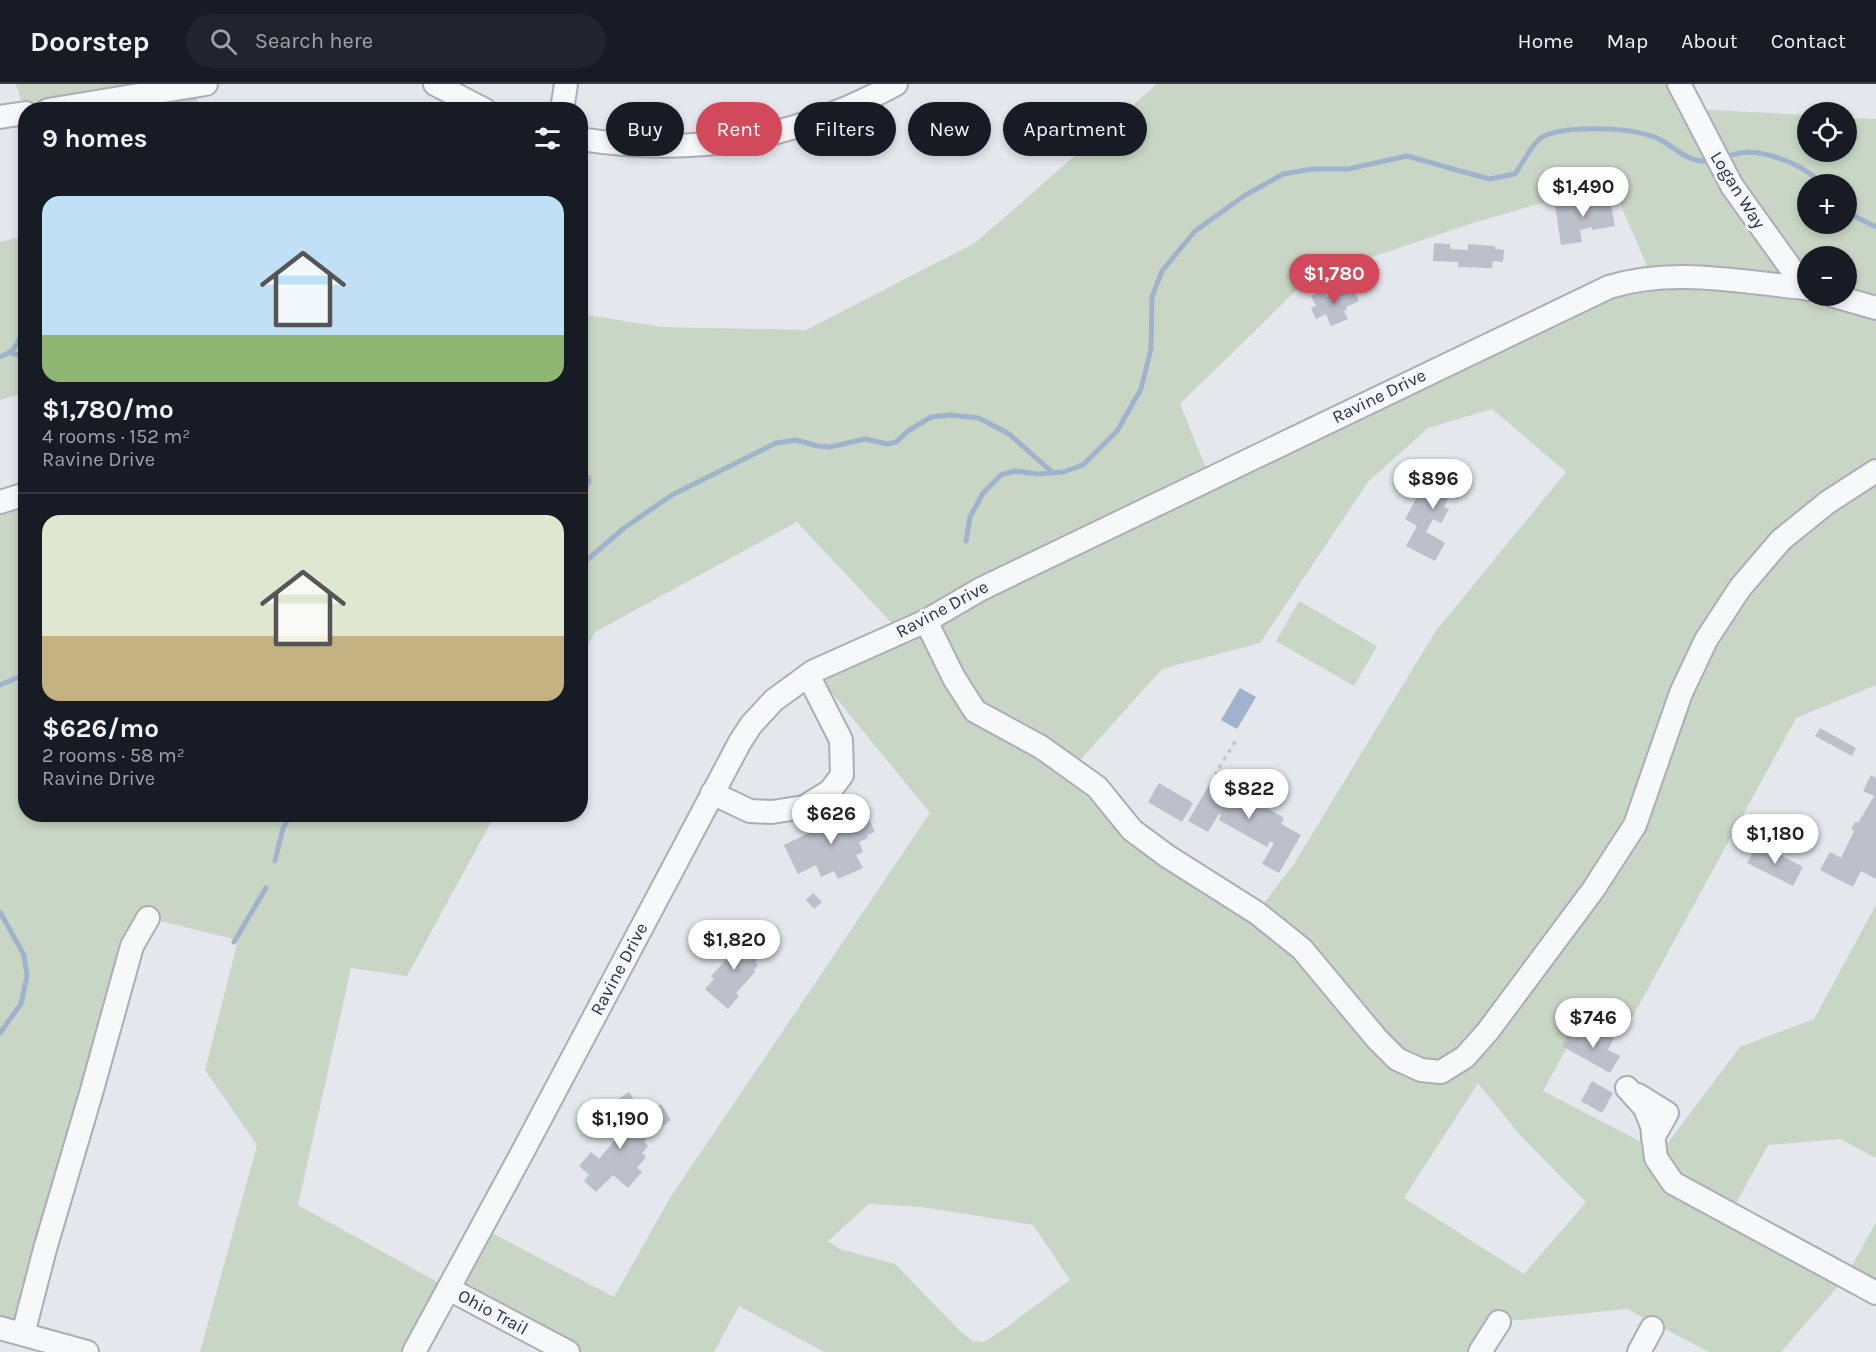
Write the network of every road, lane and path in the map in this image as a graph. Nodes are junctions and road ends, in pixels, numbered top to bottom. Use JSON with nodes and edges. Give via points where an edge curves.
{"nodes":[{"id":1,"x":206,"y":84,"type":"edge"},
{"id":2,"x":435,"y":84,"type":"edge"},
{"id":3,"x":566,"y":84,"type":"edge"},
{"id":4,"x":896,"y":84,"type":"edge"},
{"id":5,"x":1679,"y":84,"type":"edge"},
{"id":6,"x":154,"y":88,"type":"edge"},
{"id":7,"x":87,"y":102,"type":"edge"},
{"id":8,"x":470,"y":102,"type":"edge"},
{"id":9,"x":563,"y":102,"type":"edge"},
{"id":10,"x":18,"y":114,"type":"edge"},
{"id":11,"x":0,"y":117,"type":"edge"},
{"id":12,"x":588,"y":140,"type":"edge"},
{"id":13,"x":1797,"y":276,"type":"edge"},
{"id":14,"x":1797,"y":288,"type":"edge"},
{"id":15,"x":1857,"y":303,"type":"edge"},
{"id":16,"x":1876,"y":308,"type":"edge"},
{"id":17,"x":1876,"y":471,"type":"edge"},
{"id":18,"x":18,"y":496,"type":"edge"},
{"id":19,"x":0,"y":502,"type":"edge"},
{"id":20,"x":926,"y":621,"type":"junction"},
{"id":21,"x":808,"y":675,"type":"junction"},
{"id":22,"x":1236,"y":740,"type":"dead end"},
{"id":23,"x":1221,"y":788,"type":"dead end"},
{"id":24,"x":712,"y":794,"type":"junction"},
{"id":25,"x":148,"y":918,"type":"dead end"},
{"id":26,"x":1653,"y":1138,"type":"dead end"},
{"id":27,"x":449,"y":1288,"type":"junction"},
{"id":28,"x":1876,"y":1293,"type":"edge"},
{"id":29,"x":1499,"y":1322,"type":"dead end"},
{"id":30,"x":0,"y":1328,"type":"edge"},
{"id":31,"x":1652,"y":1328,"type":"dead end"},
{"id":32,"x":23,"y":1334,"type":"junction"},
{"id":33,"x":87,"y":1352,"type":"edge"},
{"id":34,"x":414,"y":1352,"type":"edge"},
{"id":35,"x":568,"y":1352,"type":"edge"},
{"id":36,"x":1480,"y":1352,"type":"edge"},
{"id":37,"x":1639,"y":1352,"type":"edge"}],
"edges":[{"from":1,"to":6,"type":"street"},
{"from":2,"to":8,"type":"street"},
{"from":3,"to":9,"type":"street"},
{"from":4,"to":12,"type":"street","via":[[826,118],[745,140],[692,147]]},
{"from":5,"to":13,"type":"street","name":"Logan Way","via":[[1732,186]]},
{"from":6,"to":7,"type":"street"},
{"from":10,"to":11,"type":"street"},
{"from":14,"to":20,"type":"street","name":"Ravine Drive","via":[[1667,276],[1609,288],[981,588]]},
{"from":15,"to":16,"type":"street"},
{"from":17,"to":20,"type":"street","via":[[1828,502],[1781,540],[1740,588],[1706,640],[1681,693],[1635,825],[1593,890],[1488,1031],[1465,1057],[1441,1072],[1421,1070],[1397,1059],[1302,949],[1257,913],[1132,830],[1097,788],[1041,747],[975,711]]},
{"from":18,"to":19,"type":"street"},
{"from":20,"to":21,"type":"street","name":"Ravine Drive"},
{"from":21,"to":24,"type":"street","name":"Ravine Drive","via":[[774,700],[751,725]]},
{"from":21,"to":24,"type":"street","via":[[841,740],[842,775],[830,791],[804,807],[772,812],[750,812]]},
{"from":22,"to":23,"type":"path","via":[[1216,773],[1226,781]]},
{"from":24,"to":27,"type":"street","name":"Ravine Drive"},
{"from":25,"to":32,"type":"street","via":[[132,945]]},
{"from":26,"to":28,"type":"street","via":[[1656,1158],[1673,1183]]},
{"from":27,"to":34,"type":"street","name":"Ravine Drive"},
{"from":27,"to":35,"type":"street","name":"Ohio Trail"},
{"from":29,"to":36,"type":"street"},
{"from":30,"to":32,"type":"street"},
{"from":31,"to":37,"type":"street"},
{"from":32,"to":33,"type":"street"}]}
